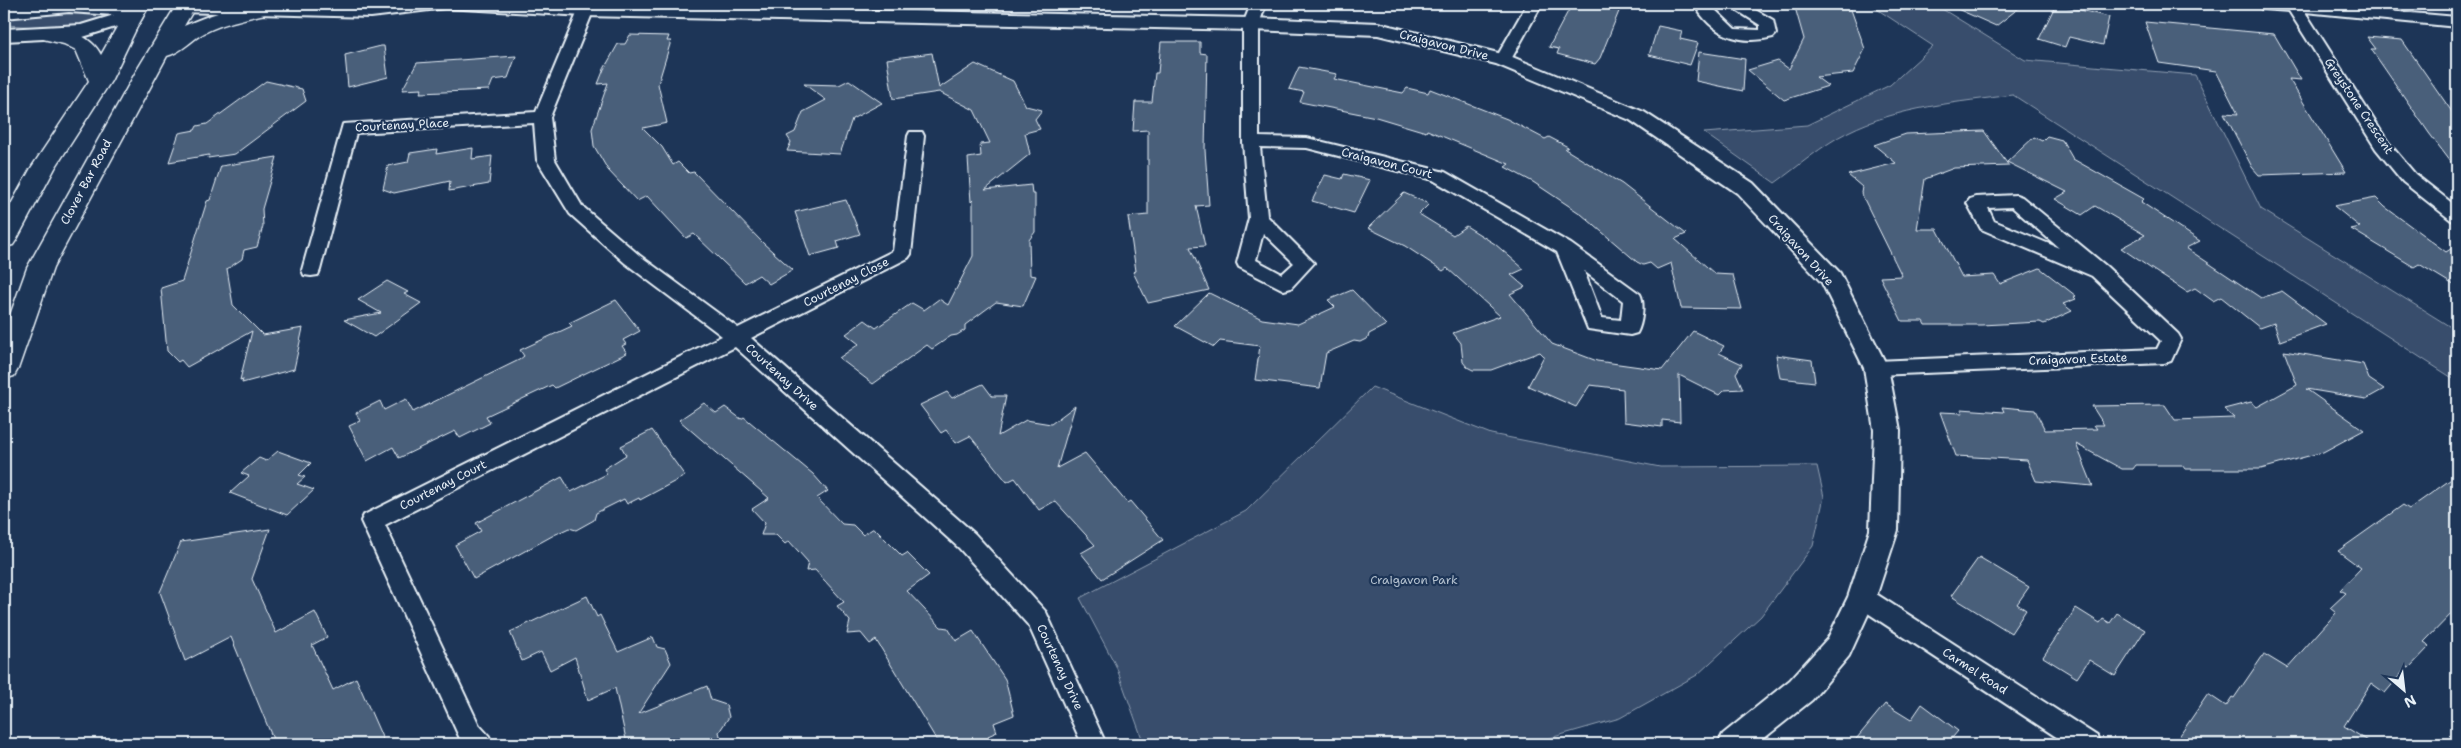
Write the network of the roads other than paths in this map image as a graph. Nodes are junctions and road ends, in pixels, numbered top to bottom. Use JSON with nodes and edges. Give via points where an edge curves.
{"nodes":[{"id":1,"x":440,"y":4,"type":"edge"},
{"id":2,"x":453,"y":4,"type":"edge"},
{"id":3,"x":1534,"y":4,"type":"edge"},
{"id":4,"x":1702,"y":4,"type":"edge"},
{"id":5,"x":1735,"y":4,"type":"edge"},
{"id":6,"x":2262,"y":4,"type":"edge"},
{"id":7,"x":72,"y":5,"type":"edge"},
{"id":8,"x":186,"y":5,"type":"edge"},
{"id":9,"x":270,"y":7,"type":"junction"},
{"id":10,"x":586,"y":7,"type":"edge"},
{"id":11,"x":2294,"y":7,"type":"junction"},
{"id":12,"x":873,"y":10,"type":"edge"},
{"id":13,"x":145,"y":11,"type":"edge"},
{"id":14,"x":4,"y":12,"type":"edge"},
{"id":15,"x":1255,"y":14,"type":"edge"},
{"id":16,"x":2457,"y":22,"type":"edge"},
{"id":17,"x":46,"y":34,"type":"junction"},
{"id":18,"x":4,"y":35,"type":"edge"},
{"id":19,"x":1503,"y":60,"type":"junction"},
{"id":20,"x":148,"y":70,"type":"junction"},
{"id":21,"x":100,"y":81,"type":"junction"},
{"id":22,"x":542,"y":117,"type":"junction"},
{"id":23,"x":916,"y":136,"type":"dead end"},
{"id":24,"x":1250,"y":142,"type":"junction"},
{"id":25,"x":2457,"y":216,"type":"edge"},
{"id":26,"x":1258,"y":218,"type":"dead end"},
{"id":27,"x":4,"y":240,"type":"edge"},
{"id":28,"x":1565,"y":248,"type":"junction"},
{"id":29,"x":311,"y":270,"type":"dead end"},
{"id":30,"x":2099,"y":271,"type":"junction"},
{"id":31,"x":737,"y":337,"type":"junction"},
{"id":32,"x":1876,"y":368,"type":"junction"},
{"id":33,"x":4,"y":369,"type":"edge"},
{"id":34,"x":1862,"y":597,"type":"junction"},
{"id":35,"x":480,"y":744,"type":"edge"},
{"id":36,"x":1094,"y":744,"type":"edge"},
{"id":37,"x":1734,"y":744,"type":"edge"},
{"id":38,"x":2088,"y":744,"type":"edge"}],
"edges":[{"from":1,"to":9,"type":"street","via":[[371,11]]},
{"from":2,"to":10,"type":"street","name":"Craigavon Drive"},
{"from":3,"to":19,"type":"street"},
{"from":4,"to":5,"type":"street","via":[[1722,29],[1742,38],[1768,34],[1768,23]]},
{"from":6,"to":11,"type":"street"},
{"from":7,"to":13,"type":"street"},
{"from":7,"to":14,"type":"street"},
{"from":8,"to":9,"type":"street"},
{"from":8,"to":13,"type":"main road"},
{"from":8,"to":20,"type":"main road","name":"Clover Bar Road"},
{"from":9,"to":20,"type":"main road","via":[[210,22],[187,32]]},
{"from":10,"to":12,"type":"street","name":"Craigavon Drive"},
{"from":10,"to":22,"type":"street","name":"Courtenay Drive"},
{"from":11,"to":16,"type":"street"},
{"from":11,"to":25,"type":"street","name":"Greystone Crescent","via":[[2382,145],[2410,178]]},
{"from":12,"to":15,"type":"street","name":"Craigavon Drive"},
{"from":13,"to":17,"type":"street","via":[[82,32]]},
{"from":13,"to":20,"type":"main road","via":[[154,38]]},
{"from":13,"to":21,"type":"main road","via":[[140,31]]},
{"from":15,"to":19,"type":"street","name":"Craigavon Drive","via":[[1378,29]]},
{"from":15,"to":24,"type":"street"},
{"from":17,"to":18,"type":"street"},
{"from":17,"to":21,"type":"main road","via":[[74,38],[83,43],[91,54]]},
{"from":19,"to":32,"type":"street","name":"Craigavon Drive","via":[[1637,116],[1745,188],[1832,279]]},
{"from":20,"to":33,"type":"main road","name":"Clover Bar Road","via":[[40,268]]},
{"from":21,"to":27,"type":"main road","via":[[44,168]]},
{"from":22,"to":29,"type":"street","name":"Courtenay Place","via":[[349,128]]},
{"from":22,"to":31,"type":"street","name":"Courtenay Drive","via":[[546,160],[576,210],[632,259]]},
{"from":23,"to":31,"type":"street","name":"Courtenay Close","via":[[902,254]]},
{"from":24,"to":26,"type":"street"},
{"from":24,"to":28,"type":"street","name":"Craigavon Court","via":[[1307,143],[1439,176]]},
{"from":28,"to":28,"type":"street","name":"Craigavon Court","via":[[1595,324],[1630,328],[1633,299]]},
{"from":30,"to":30,"type":"street","name":"Craigavon Estate","via":[[2016,201],[1976,203],[1987,225]]},
{"from":30,"to":32,"type":"street","name":"Craigavon Estate","via":[[2171,339],[2164,356]]},
{"from":31,"to":35,"type":"street","name":"Courtenay Court","via":[[372,521],[470,733]]},
{"from":31,"to":36,"type":"street","name":"Courtenay Drive","via":[[967,541],[1038,619]]},
{"from":32,"to":34,"type":"street","name":"Craigavon Drive","via":[[1887,430],[1887,487],[1884,530]]},
{"from":34,"to":37,"type":"street","name":"Craigavon Drive","via":[[1839,646],[1801,690]]},
{"from":34,"to":38,"type":"street","name":"Carmel Road"}]}
